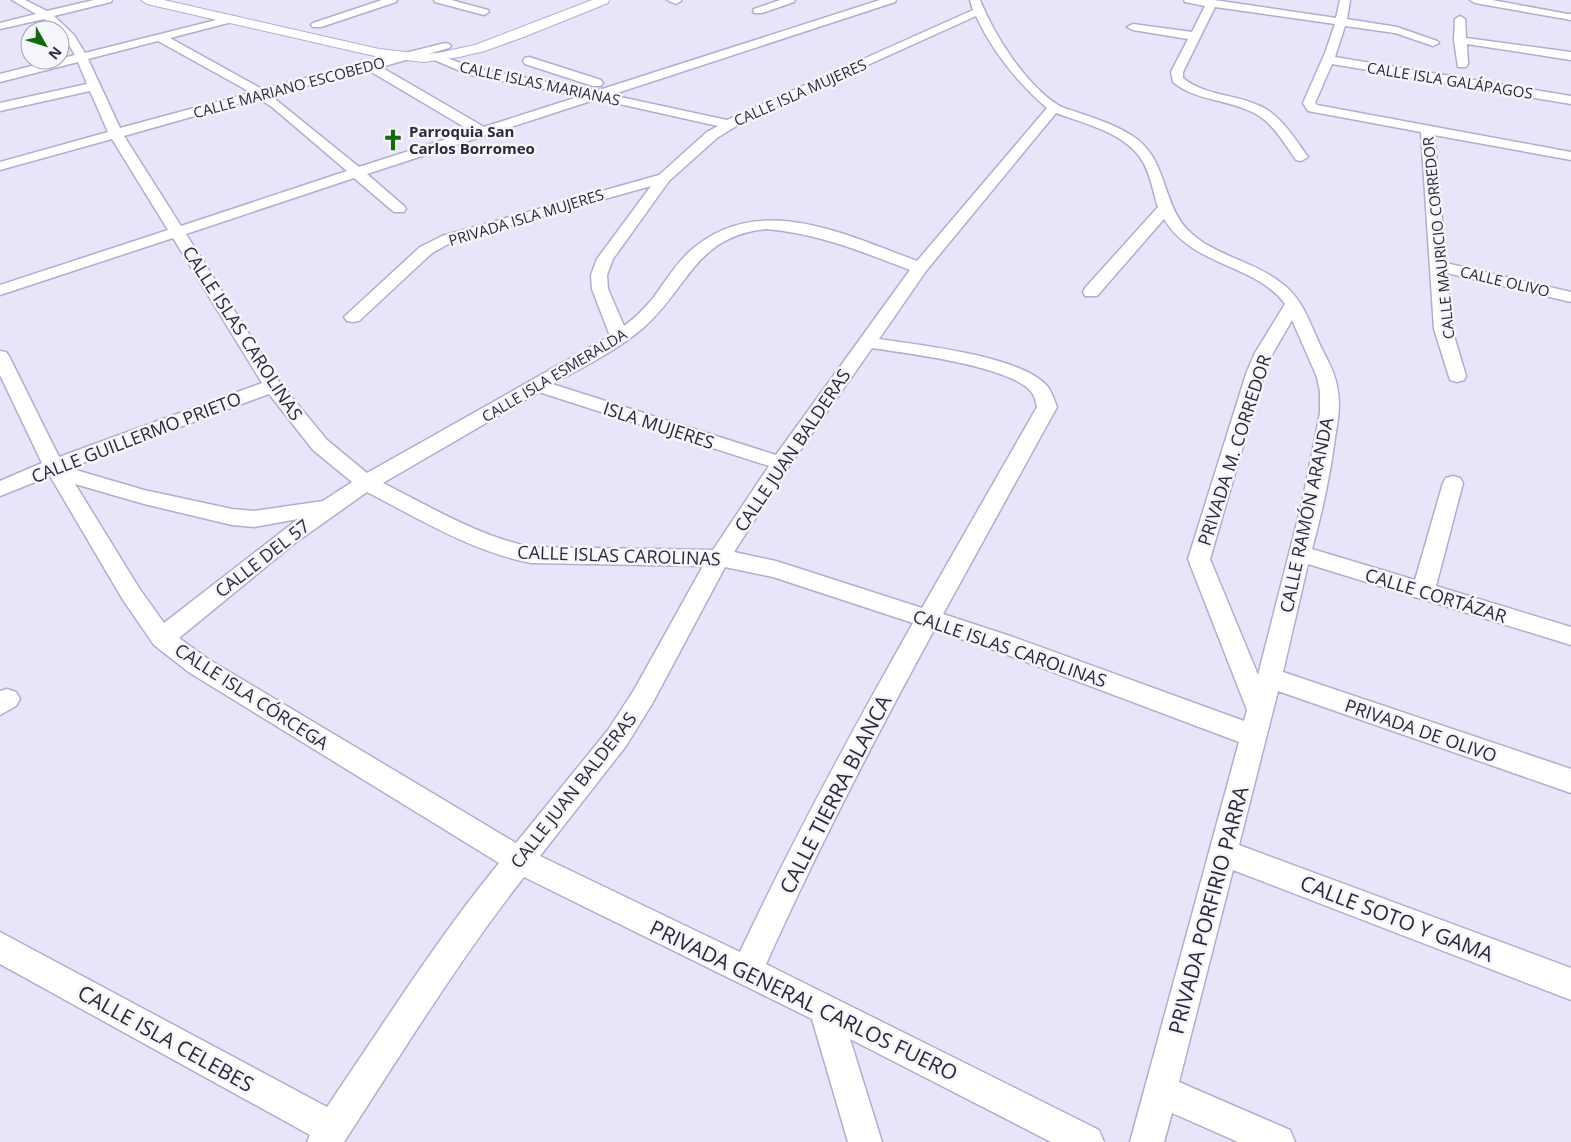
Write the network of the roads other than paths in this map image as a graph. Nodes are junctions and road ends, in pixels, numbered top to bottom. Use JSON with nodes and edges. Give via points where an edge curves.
{"nodes":[{"id":1,"x":17,"y":0,"type":"edge"},
{"id":2,"x":107,"y":0,"type":"edge"},
{"id":3,"x":147,"y":0,"type":"edge"},
{"id":4,"x":198,"y":0,"type":"edge"},
{"id":5,"x":392,"y":0,"type":"edge"},
{"id":6,"x":439,"y":0,"type":"edge"},
{"id":7,"x":574,"y":0,"type":"edge"},
{"id":8,"x":603,"y":0,"type":"edge"},
{"id":9,"x":790,"y":0,"type":"edge"},
{"id":10,"x":891,"y":0,"type":"edge"},
{"id":11,"x":1189,"y":0,"type":"edge"},
{"id":12,"x":1344,"y":0,"type":"edge"},
{"id":13,"x":1475,"y":0,"type":"edge"},
{"id":14,"x":1209,"y":2,"type":"edge"},
{"id":15,"x":977,"y":6,"type":"edge"},
{"id":16,"x":758,"y":11,"type":"dead end"},
{"id":17,"x":484,"y":12,"type":"dead end"},
{"id":18,"x":46,"y":15,"type":"junction"},
{"id":19,"x":1568,"y":17,"type":"dead end"},
{"id":20,"x":232,"y":19,"type":"junction"},
{"id":21,"x":1460,"y":20,"type":"dead end"},
{"id":22,"x":1341,"y":22,"type":"junction"},
{"id":23,"x":0,"y":26,"type":"edge"},
{"id":24,"x":317,"y":26,"type":"junction"},
{"id":25,"x":1133,"y":27,"type":"dead end"},
{"id":26,"x":358,"y":34,"type":"dead end"},
{"id":27,"x":1194,"y":36,"type":"junction"},
{"id":28,"x":161,"y":38,"type":"junction"},
{"id":29,"x":387,"y":40,"type":"dead end"},
{"id":30,"x":1460,"y":40,"type":"junction"},
{"id":31,"x":1433,"y":43,"type":"dead end"},
{"id":32,"x":440,"y":52,"type":"junction"},
{"id":33,"x":410,"y":56,"type":"junction"},
{"id":34,"x":1571,"y":56,"type":"edge"},
{"id":35,"x":82,"y":58,"type":"junction"},
{"id":36,"x":1329,"y":60,"type":"junction"},
{"id":37,"x":529,"y":61,"type":"dead end"},
{"id":38,"x":1462,"y":64,"type":"dead end"},
{"id":39,"x":369,"y":65,"type":"junction"},
{"id":40,"x":0,"y":78,"type":"edge"},
{"id":41,"x":95,"y":86,"type":"junction"},
{"id":42,"x":615,"y":89,"type":"junction"},
{"id":43,"x":261,"y":93,"type":"junction"},
{"id":44,"x":595,"y":95,"type":"junction"},
{"id":45,"x":1571,"y":100,"type":"edge"},
{"id":46,"x":0,"y":107,"type":"edge"},
{"id":47,"x":1054,"y":108,"type":"junction"},
{"id":48,"x":728,"y":124,"type":"junction"},
{"id":49,"x":1427,"y":130,"type":"junction"},
{"id":50,"x":482,"y":132,"type":"junction"},
{"id":51,"x":116,"y":134,"type":"junction"},
{"id":52,"x":1571,"y":156,"type":"edge"},
{"id":53,"x":1301,"y":157,"type":"dead end"},
{"id":54,"x":0,"y":166,"type":"edge"},
{"id":55,"x":356,"y":173,"type":"junction"},
{"id":56,"x":664,"y":178,"type":"junction"},
{"id":57,"x":1165,"y":208,"type":"junction"},
{"id":58,"x":399,"y":210,"type":"dead end"},
{"id":59,"x":178,"y":233,"type":"junction"},
{"id":60,"x":1439,"y":266,"type":"junction"},
{"id":61,"x":920,"y":268,"type":"junction"},
{"id":62,"x":0,"y":290,"type":"edge"},
{"id":63,"x":1092,"y":292,"type":"dead end"},
{"id":64,"x":1571,"y":296,"type":"edge"},
{"id":65,"x":1293,"y":304,"type":"junction"},
{"id":66,"x":353,"y":317,"type":"dead end"},
{"id":67,"x":620,"y":338,"type":"junction"},
{"id":68,"x":867,"y":342,"type":"junction"},
{"id":69,"x":0,"y":356,"type":"edge"},
{"id":70,"x":1457,"y":376,"type":"dead end"},
{"id":71,"x":273,"y":386,"type":"junction"},
{"id":72,"x":538,"y":386,"type":"junction"},
{"id":73,"x":781,"y":463,"type":"junction"},
{"id":74,"x":56,"y":469,"type":"junction"},
{"id":75,"x":366,"y":483,"type":"junction"},
{"id":76,"x":1453,"y":483,"type":"dead end"},
{"id":77,"x":0,"y":489,"type":"edge"},
{"id":78,"x":330,"y":506,"type":"junction"},
{"id":79,"x":254,"y":519,"type":"junction"},
{"id":80,"x":265,"y":553,"type":"junction"},
{"id":81,"x":1301,"y":554,"type":"junction"},
{"id":82,"x":719,"y":558,"type":"junction"},
{"id":83,"x":1422,"y":592,"type":"junction"},
{"id":84,"x":929,"y":619,"type":"junction"},
{"id":85,"x":1571,"y":636,"type":"edge"},
{"id":86,"x":162,"y":638,"type":"junction"},
{"id":87,"x":1270,"y":678,"type":"junction"},
{"id":88,"x":1257,"y":723,"type":"junction"},
{"id":89,"x":1571,"y":782,"type":"edge"},
{"id":90,"x":1223,"y":852,"type":"junction"},
{"id":91,"x":519,"y":860,"type":"junction"},
{"id":92,"x":0,"y":947,"type":"edge"},
{"id":93,"x":747,"y":972,"type":"junction"},
{"id":94,"x":1571,"y":984,"type":"edge"},
{"id":95,"x":825,"y":1009,"type":"junction"},
{"id":96,"x":1160,"y":1091,"type":"junction"},
{"id":97,"x":328,"y":1135,"type":"edge"},
{"id":98,"x":865,"y":1142,"type":"edge"},
{"id":99,"x":1088,"y":1142,"type":"edge"},
{"id":100,"x":1147,"y":1142,"type":"edge"},
{"id":101,"x":1278,"y":1142,"type":"edge"}],
"edges":[{"from":1,"to":18,"type":"street","name":"CALLE ISLAS CAROLINAS"},
{"from":2,"to":18,"type":"street"},
{"from":3,"to":20,"type":"main road","name":"CALLE ISLAS MARIANAS"},
{"from":4,"to":24,"type":"main road"},
{"from":5,"to":24,"type":"street"},
{"from":6,"to":17,"type":"street"},
{"from":7,"to":32,"type":"main road"},
{"from":8,"to":32,"type":"main road","via":[[483,46]]},
{"from":9,"to":16,"type":"street"},
{"from":10,"to":42,"type":"street"},
{"from":11,"to":14,"type":"street"},
{"from":12,"to":22,"type":"street"},
{"from":13,"to":19,"type":"street"},
{"from":14,"to":22,"type":"street"},
{"from":14,"to":27,"type":"street"},
{"from":15,"to":47,"type":"street","via":[[1014,69]]},
{"from":15,"to":48,"type":"street","name":"CALLE ISLA MUJERES"},
{"from":18,"to":23,"type":"street"},
{"from":18,"to":35,"type":"street","name":"CALLE ISLAS CAROLINAS","via":[[65,30]]},
{"from":20,"to":28,"type":"street"},
{"from":20,"to":33,"type":"main road","name":"CALLE ISLAS MARIANAS"},
{"from":21,"to":30,"type":"street"},
{"from":22,"to":31,"type":"street","via":[[1397,30]]},
{"from":22,"to":36,"type":"street"},
{"from":24,"to":26,"type":"main road"},
{"from":25,"to":27,"type":"street"},
{"from":27,"to":53,"type":"street","via":[[1177,72],[1177,79],[1189,87],[1241,103],[1269,116]]},
{"from":28,"to":35,"type":"street"},
{"from":28,"to":43,"type":"street"},
{"from":29,"to":32,"type":"main road","name":"CALLE ISLAS MARIANAS"},
{"from":30,"to":34,"type":"street"},
{"from":30,"to":38,"type":"street"},
{"from":32,"to":33,"type":"main road","name":"CALLE ISLAS MARIANAS"},
{"from":32,"to":44,"type":"street","name":"CALLE ISLAS MARIANAS","via":[[470,71]]},
{"from":33,"to":39,"type":"street","name":"CALLE MARIANO ESCOBEDO"},
{"from":35,"to":40,"type":"street"},
{"from":35,"to":41,"type":"street","name":"CALLE ISLAS CAROLINAS"},
{"from":36,"to":45,"type":"street","name":"CALLE ISLA GALÁPAGOS"},
{"from":36,"to":49,"type":"street","via":[[1310,102],[1313,108]]},
{"from":37,"to":42,"type":"street"},
{"from":39,"to":43,"type":"street","name":"CALLE MARIANO ESCOBEDO"},
{"from":39,"to":50,"type":"street"},
{"from":41,"to":46,"type":"street"},
{"from":41,"to":51,"type":"street","name":"CALLE ISLAS CAROLINAS"},
{"from":42,"to":44,"type":"street"},
{"from":43,"to":51,"type":"street","name":"CALLE MARIANO ESCOBEDO"},
{"from":43,"to":55,"type":"street"},
{"from":44,"to":48,"type":"street","name":"CALLE ISLAS MARIANAS"},
{"from":44,"to":50,"type":"street"},
{"from":47,"to":57,"type":"street","name":"CALLE RAMÓN ARANDA","via":[[1120,135],[1144,153]]},
{"from":47,"to":61,"type":"street","name":"CALLE JUAN BALDERAS"},
{"from":48,"to":56,"type":"street","name":"CALLE ISLA MUJERES"},
{"from":49,"to":52,"type":"street"},
{"from":49,"to":60,"type":"street","name":"CALLE MAURICIO CORREDOR"},
{"from":50,"to":55,"type":"street"},
{"from":51,"to":54,"type":"street","name":"CALLE MARIANO ESCOBEDO"},
{"from":51,"to":59,"type":"street","name":"CALLE ISLAS CAROLINAS"},
{"from":55,"to":58,"type":"street"},
{"from":55,"to":59,"type":"street"},
{"from":56,"to":66,"type":"street","name":"PRIVADA ISLA MUJERES","via":[[447,240],[426,250]]},
{"from":56,"to":67,"type":"street","name":"CALLE ISLA MUJERES","via":[[605,259],[599,275],[600,289]]},
{"from":57,"to":63,"type":"street"},
{"from":57,"to":65,"type":"street","name":"CALLE RAMÓN ARANDA","via":[[1173,224],[1186,238],[1265,280],[1283,292]]},
{"from":59,"to":62,"type":"street"},
{"from":59,"to":71,"type":"street","name":"CALLE ISLAS CAROLINAS"},
{"from":60,"to":64,"type":"street","name":"CALLE OLIVO"},
{"from":60,"to":70,"type":"street","name":"CALLE MAURICIO CORREDOR","via":[[1444,329]]},
{"from":61,"to":67,"type":"street","name":"CALLE ISLA ESMERALDA","via":[[828,235],[772,223],[747,226],[730,232],[694,257],[657,304]]},
{"from":61,"to":68,"type":"street","name":"CALLE JUAN BALDERAS"},
{"from":65,"to":81,"type":"street","name":"CALLE RAMÓN ARANDA","via":[[1324,372],[1330,413]]},
{"from":65,"to":88,"type":"street","name":"PRIVADA M. CORREDOR","via":[[1256,372],[1199,559]]},
{"from":67,"to":72,"type":"street","name":"CALLE ISLA ESMERALDA"},
{"from":68,"to":73,"type":"street","name":"CALLE JUAN BALDERAS"},
{"from":68,"to":84,"type":"street","via":[[986,363],[1018,374],[1039,388],[1047,407]]},
{"from":69,"to":74,"type":"street","name":"CALLE ISLA CÓRCEGA"},
{"from":71,"to":74,"type":"street","name":"CALLE GUILLERMO PRIETO"},
{"from":71,"to":75,"type":"street","name":"CALLE ISLAS CAROLINAS","via":[[320,445]]},
{"from":72,"to":73,"type":"street","name":"ISLA MUJERES"},
{"from":72,"to":75,"type":"street","name":"CALLE ISLA ESMERALDA"},
{"from":73,"to":82,"type":"street","name":"CALLE JUAN BALDERAS"},
{"from":74,"to":77,"type":"street","name":"CALLE GUILLERMO PRIETO"},
{"from":74,"to":79,"type":"street","via":[[208,513]]},
{"from":74,"to":86,"type":"street","name":"CALLE ISLA CÓRCEGA","via":[[131,594]]},
{"from":75,"to":78,"type":"street","name":"CALLE DEL 57"},
{"from":75,"to":82,"type":"street","name":"CALLE ISLAS CAROLINAS","via":[[480,541],[506,550],[531,555]]},
{"from":76,"to":83,"type":"street"},
{"from":78,"to":79,"type":"street"},
{"from":78,"to":80,"type":"street","name":"CALLE DEL 57"},
{"from":79,"to":80,"type":"street"},
{"from":80,"to":86,"type":"street","name":"CALLE DEL 57"},
{"from":81,"to":83,"type":"street","name":"CALLE CORTÁZAR"},
{"from":81,"to":87,"type":"street","name":"CALLE RAMÓN ARANDA"},
{"from":82,"to":84,"type":"street","name":"CALLE ISLAS CAROLINAS","via":[[776,569]]},
{"from":82,"to":91,"type":"street","name":"CALLE JUAN BALDERAS","via":[[617,738]]},
{"from":83,"to":85,"type":"street","name":"CALLE CORTÁZAR"},
{"from":84,"to":88,"type":"street","name":"CALLE ISLAS CAROLINAS"},
{"from":84,"to":93,"type":"street","name":"CALLE TIERRA BLANCA","via":[[824,809]]},
{"from":86,"to":91,"type":"street","name":"CALLE ISLA CÓRCEGA","via":[[198,666]]},
{"from":87,"to":88,"type":"street","name":"PRIVADA PORFIRIO PARRA"},
{"from":87,"to":89,"type":"street","name":"PRIVADA DE OLIVO"},
{"from":88,"to":90,"type":"street","name":"PRIVADA PORFIRIO PARRA"},
{"from":90,"to":94,"type":"street","name":"CALLE SOTO Y GAMA"},
{"from":90,"to":96,"type":"street","name":"PRIVADA PORFIRIO PARRA"},
{"from":91,"to":93,"type":"street","name":"PRIVADA GENERAL CARLOS FUERO"},
{"from":91,"to":97,"type":"street","name":"CALLE JUAN BALDERAS","via":[[430,983]]},
{"from":92,"to":97,"type":"street","name":"CALLE ISLA CELEBES"},
{"from":93,"to":95,"type":"street","name":"PRIVADA GENERAL CARLOS FUERO"},
{"from":95,"to":98,"type":"street"},
{"from":95,"to":99,"type":"street","name":"PRIVADA GENERAL CARLOS FUERO"},
{"from":96,"to":100,"type":"street","name":"PRIVADA PORFIRIO PARRA"},
{"from":96,"to":101,"type":"street"}]}
